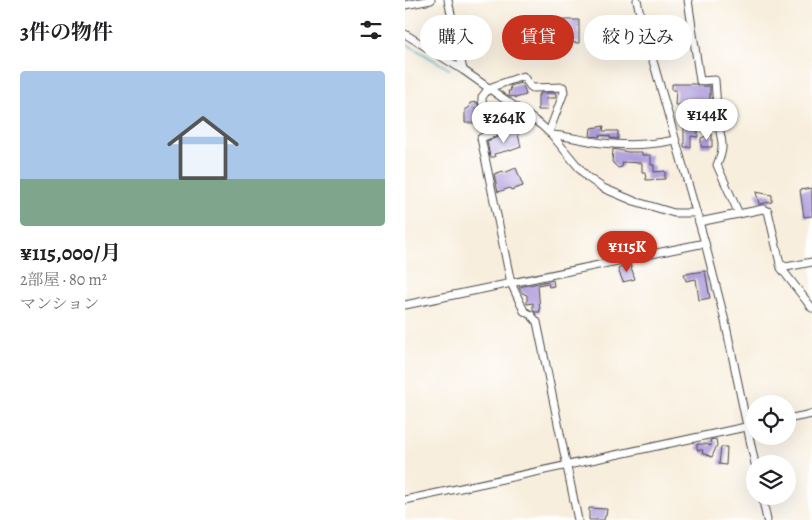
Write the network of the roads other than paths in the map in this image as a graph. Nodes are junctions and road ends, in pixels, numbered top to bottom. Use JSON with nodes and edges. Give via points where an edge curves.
{"nodes":[{"id":1,"x":431,"y":0,"type":"edge"},
{"id":2,"x":448,"y":0,"type":"edge"},
{"id":3,"x":637,"y":0,"type":"edge"},
{"id":4,"x":688,"y":0,"type":"edge"},
{"id":5,"x":405,"y":5,"type":"edge"},
{"id":6,"x":405,"y":34,"type":"edge"},
{"id":7,"x":463,"y":70,"type":"junction"},
{"id":8,"x":489,"y":88,"type":"junction"},
{"id":9,"x":533,"y":119,"type":"junction"},
{"id":10,"x":551,"y":133,"type":"junction"},
{"id":11,"x":491,"y":134,"type":"junction"},
{"id":12,"x":675,"y":140,"type":"junction"},
{"id":13,"x":696,"y":213,"type":"junction"},
{"id":14,"x":739,"y":214,"type":"junction"},
{"id":15,"x":699,"y":222,"type":"junction"},
{"id":16,"x":705,"y":243,"type":"junction"},
{"id":17,"x":812,"y":262,"type":"edge"},
{"id":18,"x":780,"y":264,"type":"junction"},
{"id":19,"x":511,"y":283,"type":"junction"},
{"id":20,"x":405,"y":305,"type":"edge"},
{"id":21,"x":812,"y":308,"type":"edge"},
{"id":22,"x":746,"y":406,"type":"edge"},
{"id":23,"x":812,"y":414,"type":"edge"},
{"id":24,"x":796,"y":417,"type":"edge"},
{"id":25,"x":746,"y":427,"type":"edge"},
{"id":26,"x":567,"y":466,"type":"junction"},
{"id":27,"x":405,"y":500,"type":"edge"},
{"id":28,"x":764,"y":505,"type":"edge"},
{"id":29,"x":578,"y":520,"type":"edge"},
{"id":30,"x":767,"y":520,"type":"edge"}],
"edges":[{"from":1,"to":5,"type":"street"},
{"from":2,"to":7,"type":"street"},
{"from":3,"to":12,"type":"street"},
{"from":4,"to":14,"type":"street","via":[[700,81],[715,80],[723,140],[717,165]]},
{"from":6,"to":7,"type":"street"},
{"from":7,"to":8,"type":"street"},
{"from":8,"to":9,"type":"street"},
{"from":8,"to":10,"type":"street","via":[[523,76],[533,88],[563,88],[565,92]]},
{"from":8,"to":11,"type":"street","via":[[482,100]]},
{"from":9,"to":10,"type":"street"},
{"from":9,"to":11,"type":"street"},
{"from":10,"to":12,"type":"street","via":[[626,145]]},
{"from":10,"to":13,"type":"street","via":[[587,177],[603,188],[674,213]]},
{"from":11,"to":19,"type":"street","via":[[481,138]]},
{"from":12,"to":13,"type":"street"},
{"from":13,"to":15,"type":"street"},
{"from":14,"to":15,"type":"street"},
{"from":14,"to":18,"type":"street","via":[[763,209],[768,211]]},
{"from":15,"to":16,"type":"street"},
{"from":16,"to":19,"type":"street"},
{"from":16,"to":22,"type":"street"},
{"from":17,"to":18,"type":"street","via":[[786,267]]},
{"from":18,"to":21,"type":"street"},
{"from":19,"to":20,"type":"street"},
{"from":19,"to":26,"type":"street","via":[[524,310],[537,322]]},
{"from":23,"to":24,"type":"street"},
{"from":25,"to":26,"type":"street"},
{"from":26,"to":27,"type":"street"},
{"from":26,"to":29,"type":"street"},
{"from":28,"to":30,"type":"street"}]}
